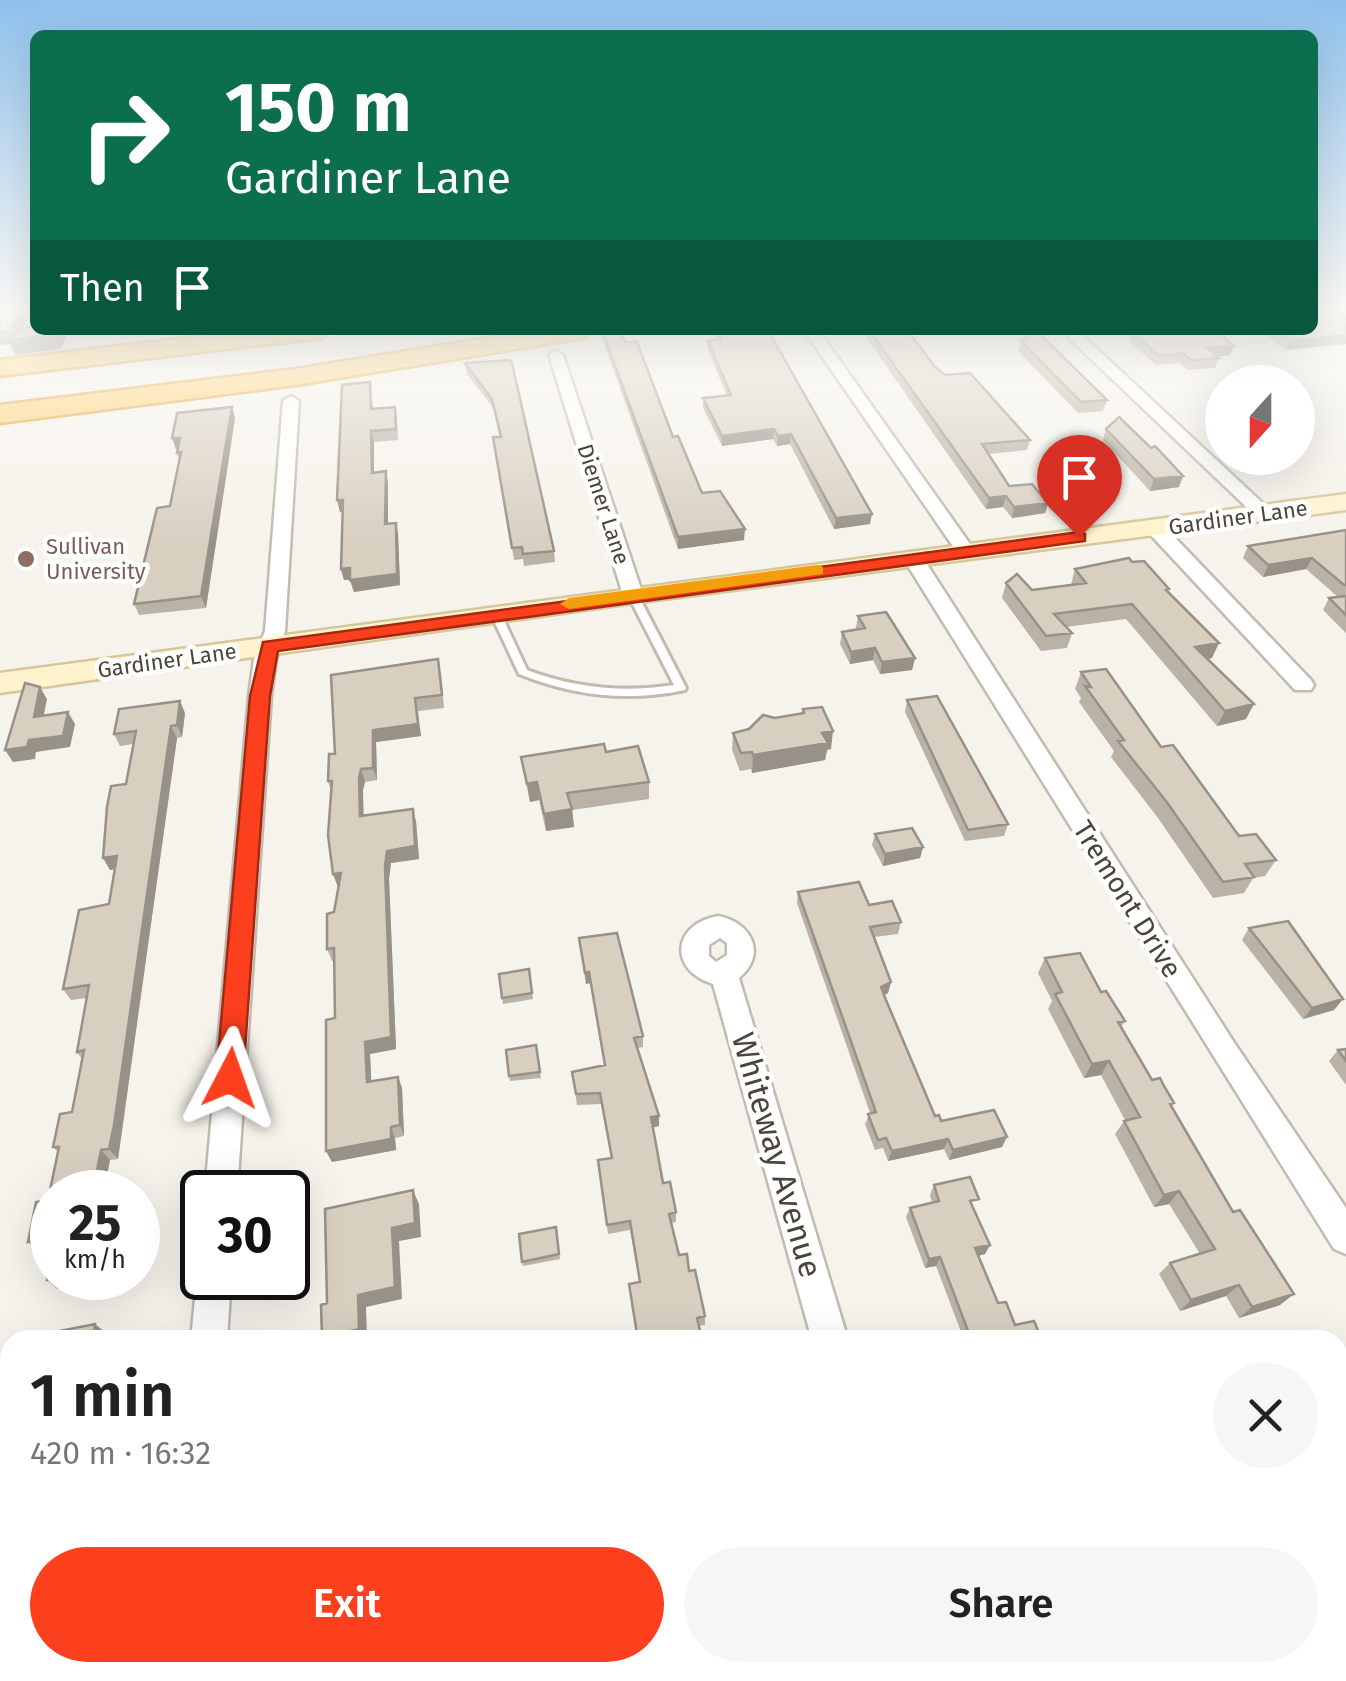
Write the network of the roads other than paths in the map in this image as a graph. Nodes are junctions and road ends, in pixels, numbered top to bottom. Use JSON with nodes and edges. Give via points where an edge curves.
{"nodes":[{"id":1,"x":40,"y":384,"type":"edge"},
{"id":2,"x":315,"y":384,"type":"edge"},
{"id":3,"x":565,"y":384,"type":"edge"},
{"id":4,"x":849,"y":384,"type":"edge"},
{"id":5,"x":1126,"y":384,"type":"edge"},
{"id":6,"x":293,"y":389,"type":"junction"},
{"id":7,"x":0,"y":390,"type":"edge"},
{"id":8,"x":0,"y":414,"type":"edge"},
{"id":9,"x":0,"y":435,"type":"edge"},
{"id":10,"x":1346,"y":502,"type":"edge"},
{"id":11,"x":1264,"y":514,"type":"junction"},
{"id":12,"x":1155,"y":528,"type":"junction"},
{"id":13,"x":966,"y":551,"type":"junction"},
{"id":14,"x":913,"y":558,"type":"junction"},
{"id":15,"x":633,"y":594,"type":"junction"},
{"id":16,"x":496,"y":614,"type":"junction"},
{"id":17,"x":269,"y":646,"type":"junction"},
{"id":18,"x":0,"y":683,"type":"edge"},
{"id":19,"x":1303,"y":685,"type":"dead end"},
{"id":20,"x":723,"y":970,"type":"dead end"},
{"id":21,"x":223,"y":1170,"type":"edge"},
{"id":22,"x":1346,"y":1237,"type":"edge"},
{"id":23,"x":212,"y":1300,"type":"edge"},
{"id":24,"x":210,"y":1330,"type":"edge"},
{"id":25,"x":827,"y":1330,"type":"edge"}],
"edges":[{"from":1,"to":7,"type":"highway"},
{"from":2,"to":6,"type":"highway"},
{"from":3,"to":15,"type":"street","name":"Diemer Lane"},
{"from":4,"to":13,"type":"street"},
{"from":5,"to":11,"type":"street"},
{"from":6,"to":8,"type":"highway"},
{"from":6,"to":9,"type":"highway"},
{"from":6,"to":17,"type":"street"},
{"from":10,"to":11,"type":"main road","name":"Gardiner Lane"},
{"from":11,"to":12,"type":"main road","name":"Gardiner Lane"},
{"from":12,"to":13,"type":"main road","name":"Gardiner Lane"},
{"from":12,"to":19,"type":"street"},
{"from":13,"to":14,"type":"main road","name":"Gardiner Lane"},
{"from":14,"to":15,"type":"main road","name":"Gardiner Lane"},
{"from":14,"to":22,"type":"street","name":"Tremont Drive"},
{"from":15,"to":16,"type":"main road","name":"Gardiner Lane"},
{"from":15,"to":16,"type":"lane","via":[[681,688],[652,694],[553,685],[523,672]]},
{"from":16,"to":17,"type":"main road","name":"Gardiner Lane"},
{"from":17,"to":18,"type":"main road","name":"Gardiner Lane"},
{"from":17,"to":21,"type":"street"},
{"from":20,"to":25,"type":"street","name":"Whiteway Avenue"},
{"from":23,"to":24,"type":"street"}]}
